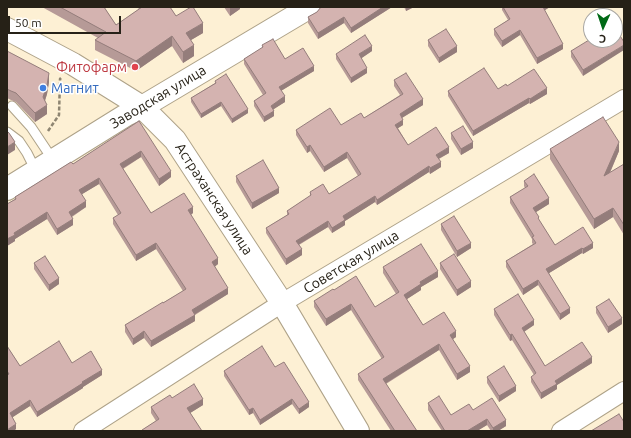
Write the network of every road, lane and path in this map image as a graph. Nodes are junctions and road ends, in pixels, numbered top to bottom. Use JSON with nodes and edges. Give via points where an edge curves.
{"nodes":[{"id":1,"x":310,"y":7,"type":"edge"},
{"id":2,"x":7,"y":29,"type":"edge"},
{"id":3,"x":66,"y":75,"type":"junction"},
{"id":4,"x":624,"y":99,"type":"edge"},
{"id":5,"x":12,"y":106,"type":"dead end"},
{"id":6,"x":142,"y":107,"type":"junction"},
{"id":7,"x":7,"y":132,"type":"edge"},
{"id":8,"x":41,"y":142,"type":"junction"},
{"id":9,"x":45,"y":165,"type":"junction"},
{"id":10,"x":7,"y":189,"type":"edge"},
{"id":11,"x":282,"y":303,"type":"junction"},
{"id":12,"x":624,"y":391,"type":"edge"},
{"id":13,"x":82,"y":431,"type":"edge"},
{"id":14,"x":358,"y":431,"type":"edge"},
{"id":15,"x":561,"y":431,"type":"edge"}],
"edges":[{"from":1,"to":6,"type":"street","name":"Заводская улица"},
{"from":2,"to":3,"type":"street","name":"Астраханская улица"},
{"from":3,"to":6,"type":"street","name":"Астраханская улица"},
{"from":3,"to":8,"type":"path","via":[[59,115]]},
{"from":4,"to":11,"type":"street","name":"Советская улица"},
{"from":5,"to":8,"type":"lane"},
{"from":6,"to":9,"type":"street","name":"Заводская улица"},
{"from":6,"to":11,"type":"street","name":"Астраханская улица","via":[[175,140]]},
{"from":7,"to":9,"type":"lane","via":[[19,141],[27,153]]},
{"from":8,"to":9,"type":"lane"},
{"from":9,"to":10,"type":"street","name":"Заводская улица"},
{"from":11,"to":13,"type":"street","name":"Советская улица"},
{"from":11,"to":14,"type":"street","name":"Астраханская улица"},
{"from":12,"to":15,"type":"street"}]}
